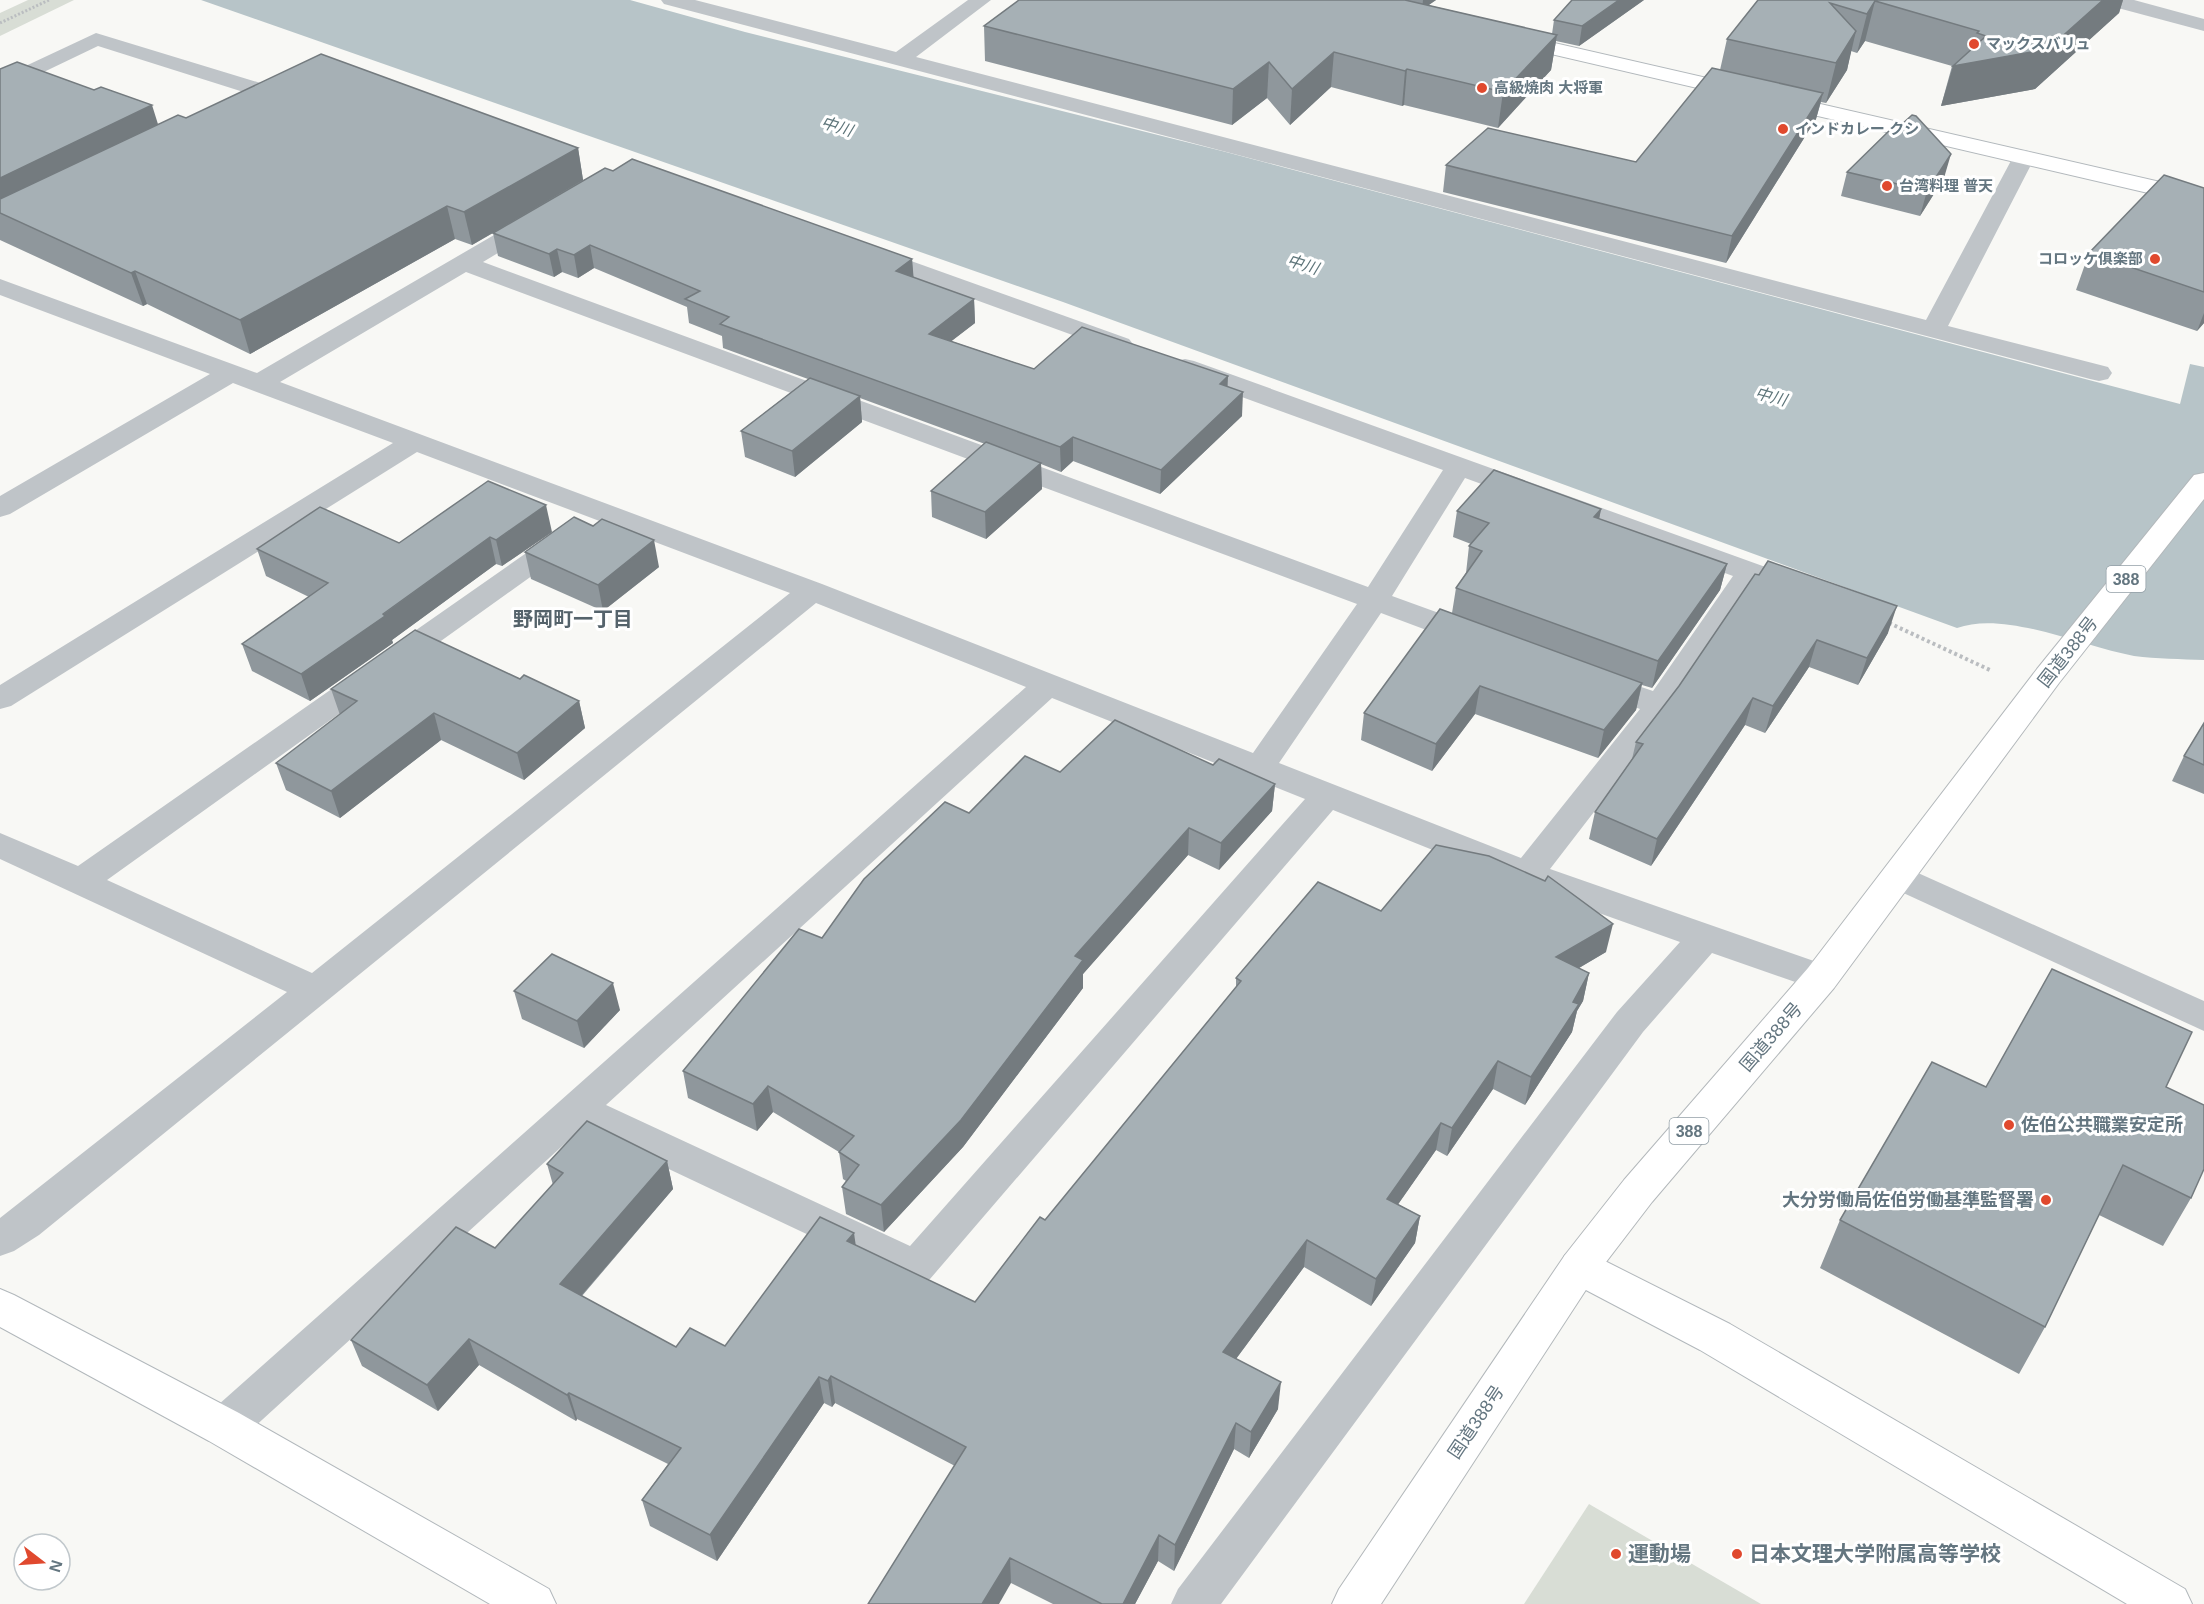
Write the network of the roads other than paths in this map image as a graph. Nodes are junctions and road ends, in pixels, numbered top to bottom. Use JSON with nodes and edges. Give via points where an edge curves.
{"nodes":[{"id":1,"x":671,"y":0,"type":"edge"},
{"id":2,"x":981,"y":0,"type":"edge"},
{"id":3,"x":2110,"y":0,"type":"edge"},
{"id":4,"x":2204,"y":25,"type":"edge"},
{"id":5,"x":1491,"y":35,"type":"edge"},
{"id":6,"x":900,"y":59,"type":"junction"},
{"id":7,"x":0,"y":86,"type":"edge"},
{"id":8,"x":230,"y":115,"type":"edge"},
{"id":9,"x":2024,"y":157,"type":"junction"},
{"id":10,"x":2204,"y":199,"type":"edge"},
{"id":11,"x":556,"y":209,"type":"edge"},
{"id":12,"x":853,"y":247,"type":"edge"},
{"id":13,"x":464,"y":263,"type":"junction"},
{"id":14,"x":0,"y":286,"type":"edge"},
{"id":15,"x":1933,"y":330,"type":"junction"},
{"id":16,"x":232,"y":372,"type":"junction"},
{"id":17,"x":2099,"y":373,"type":"dead end"},
{"id":18,"x":261,"y":382,"type":"junction"},
{"id":19,"x":416,"y":441,"type":"junction"},
{"id":20,"x":1459,"y":466,"type":"junction"},
{"id":21,"x":2204,"y":482,"type":"edge"},
{"id":22,"x":0,"y":508,"type":"edge"},
{"id":23,"x":603,"y":512,"type":"junction"},
{"id":24,"x":1750,"y":572,"type":"junction"},
{"id":25,"x":812,"y":591,"type":"junction"},
{"id":26,"x":1374,"y":600,"type":"junction"},
{"id":27,"x":1886,"y":621,"type":"edge"},
{"id":28,"x":1496,"y":644,"type":"edge"},
{"id":29,"x":1572,"y":673,"type":"edge"},
{"id":30,"x":1047,"y":685,"type":"junction"},
{"id":31,"x":0,"y":699,"type":"edge"},
{"id":32,"x":1660,"y":705,"type":"junction"},
{"id":33,"x":1259,"y":768,"type":"junction"},
{"id":34,"x":1327,"y":795,"type":"junction"},
{"id":35,"x":0,"y":845,"type":"edge"},
{"id":36,"x":1527,"y":874,"type":"junction"},
{"id":37,"x":1898,"y":876,"type":"junction"},
{"id":38,"x":80,"y":882,"type":"junction"},
{"id":39,"x":1705,"y":937,"type":"junction"},
{"id":40,"x":1821,"y":978,"type":"junction"},
{"id":41,"x":315,"y":990,"type":"junction"},
{"id":42,"x":2204,"y":1017,"type":"edge"},
{"id":43,"x":576,"y":1108,"type":"junction"},
{"id":44,"x":0,"y":1239,"type":"edge"},
{"id":45,"x":1580,"y":1267,"type":"junction"},
{"id":46,"x":0,"y":1307,"type":"edge"},
{"id":47,"x":224,"y":1427,"type":"junction"},
{"id":48,"x":533,"y":1604,"type":"edge"},
{"id":49,"x":1194,"y":1604,"type":"edge"},
{"id":50,"x":1355,"y":1604,"type":"edge"},
{"id":51,"x":2169,"y":1604,"type":"edge"}],
"edges":[{"from":1,"to":6,"type":"street"},
{"from":2,"to":6,"type":"street"},
{"from":3,"to":4,"type":"street"},
{"from":5,"to":9,"type":"main road"},
{"from":6,"to":15,"type":"street"},
{"from":7,"to":8,"type":"street","via":[[96,39],[272,94]]},
{"from":9,"to":10,"type":"main road"},
{"from":9,"to":15,"type":"street"},
{"from":11,"to":13,"type":"street"},
{"from":12,"to":20,"type":"street"},
{"from":13,"to":18,"type":"street"},
{"from":13,"to":26,"type":"street"},
{"from":14,"to":16,"type":"street"},
{"from":15,"to":17,"type":"street"},
{"from":16,"to":18,"type":"street"},
{"from":16,"to":22,"type":"street"},
{"from":18,"to":19,"type":"street"},
{"from":19,"to":23,"type":"street"},
{"from":19,"to":31,"type":"street"},
{"from":20,"to":24,"type":"street"},
{"from":20,"to":26,"type":"street"},
{"from":21,"to":37,"type":"main road","name":"国道388号","number":"388","via":[[2048,676]]},
{"from":23,"to":25,"type":"street"},
{"from":23,"to":38,"type":"street"},
{"from":24,"to":27,"type":"street"},
{"from":24,"to":32,"type":"street"},
{"from":25,"to":30,"type":"street"},
{"from":25,"to":41,"type":"street"},
{"from":26,"to":28,"type":"street"},
{"from":26,"to":33,"type":"street"},
{"from":29,"to":32,"type":"street"},
{"from":30,"to":33,"type":"street"},
{"from":30,"to":43,"type":"street"},
{"from":32,"to":36,"type":"street"},
{"from":33,"to":34,"type":"street"},
{"from":34,"to":36,"type":"street"},
{"from":34,"to":43,"type":"street","via":[[916,1267]]},
{"from":35,"to":38,"type":"street"},
{"from":36,"to":39,"type":"street"},
{"from":37,"to":40,"type":"main road","name":"国道388号","number":"388"},
{"from":37,"to":42,"type":"street"},
{"from":38,"to":41,"type":"street"},
{"from":39,"to":40,"type":"street"},
{"from":39,"to":49,"type":"street","via":[[1630,1022]]},
{"from":40,"to":45,"type":"main road","name":"国道388号","number":"388","via":[[1638,1191]]},
{"from":41,"to":44,"type":"street"},
{"from":43,"to":47,"type":"street"},
{"from":45,"to":50,"type":"main road","name":"国道388号","number":"388"},
{"from":45,"to":51,"type":"main road","via":[[1715,1337]]},
{"from":46,"to":47,"type":"main road"},
{"from":47,"to":48,"type":"main road"}]}
